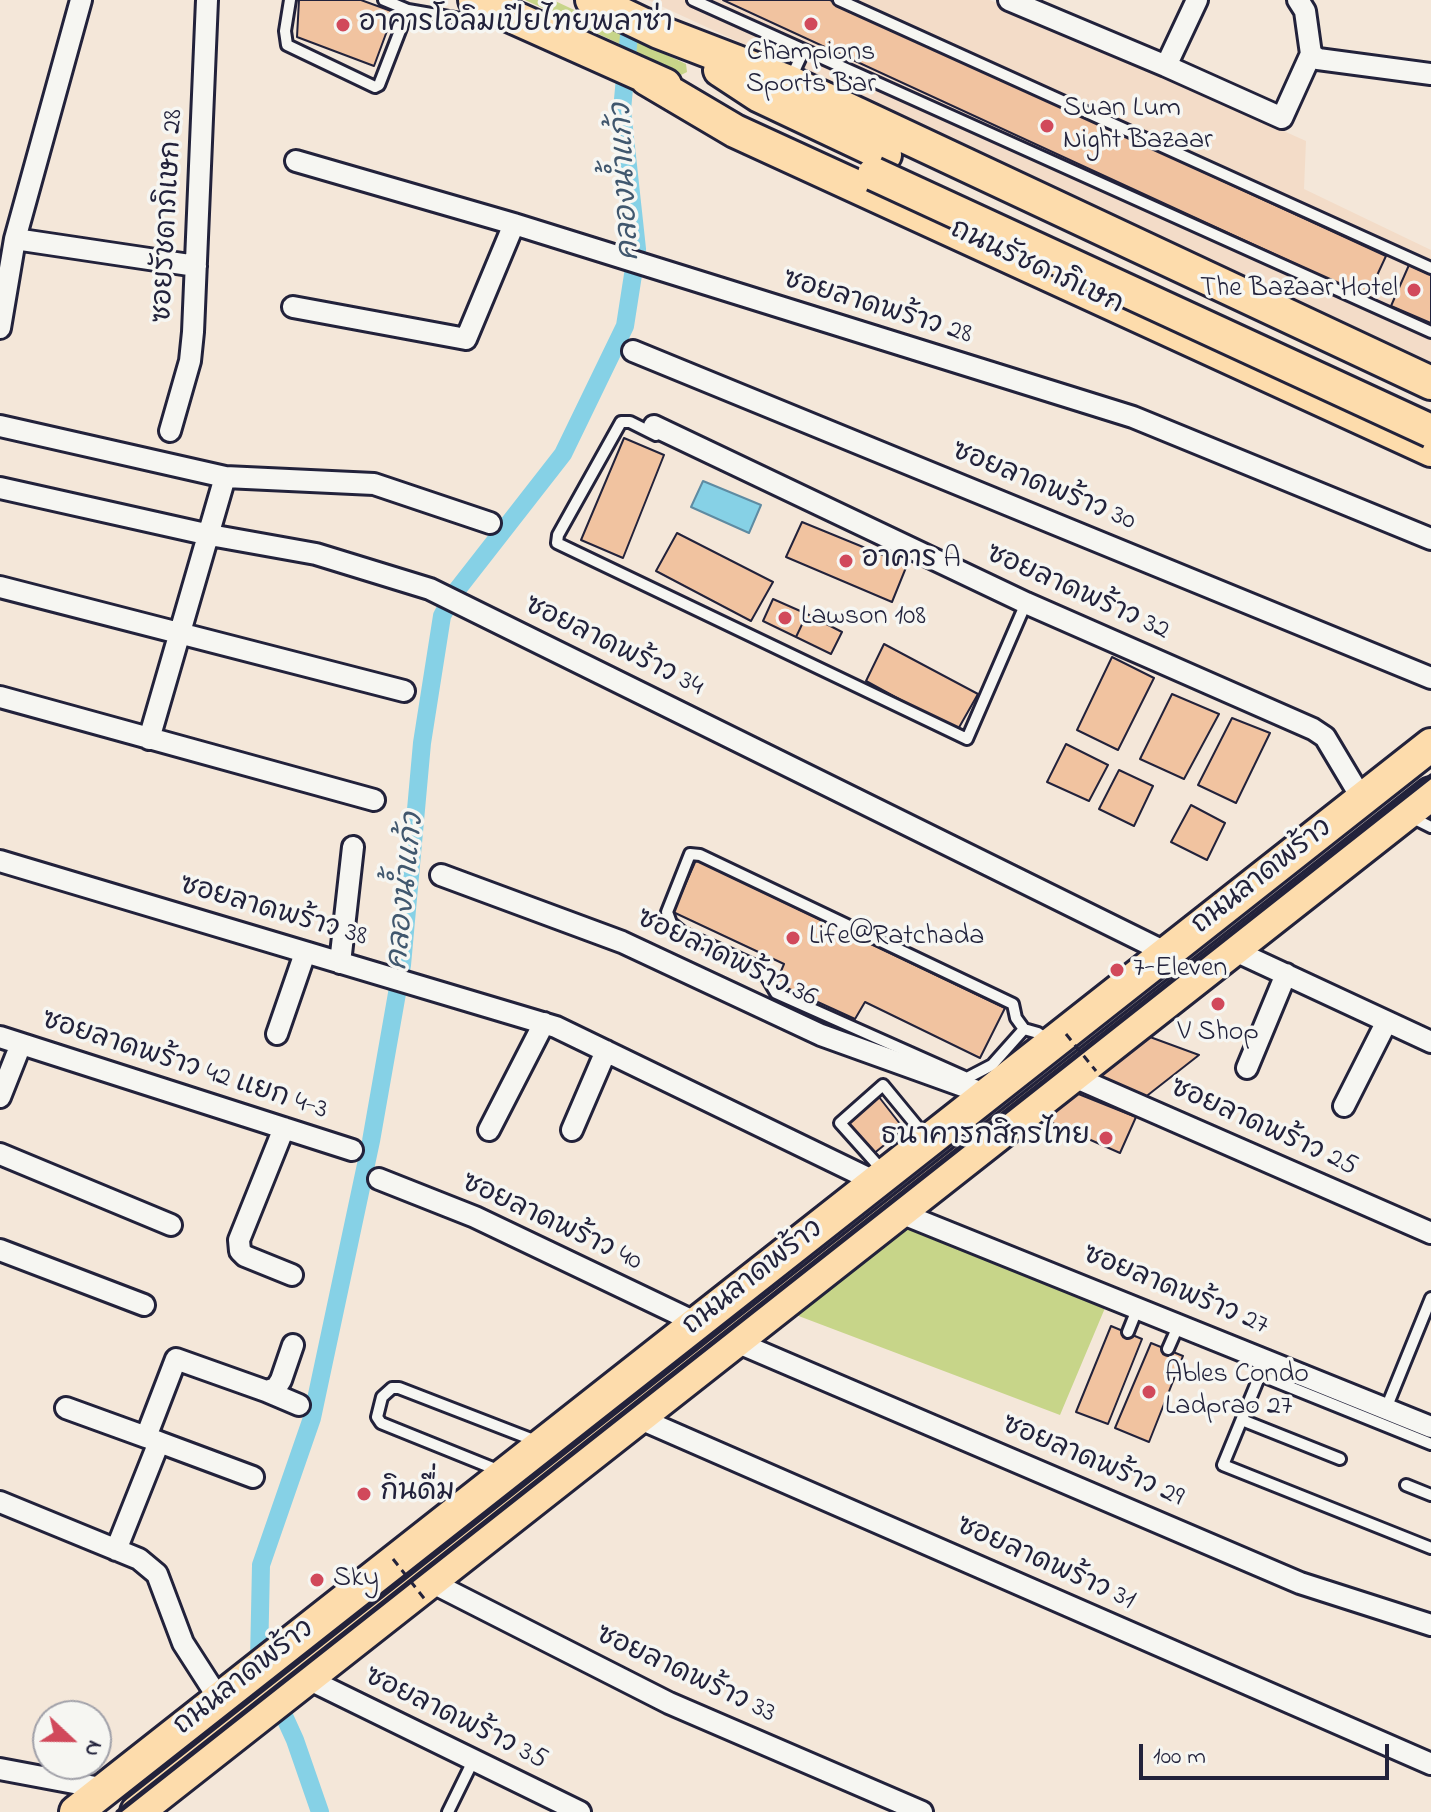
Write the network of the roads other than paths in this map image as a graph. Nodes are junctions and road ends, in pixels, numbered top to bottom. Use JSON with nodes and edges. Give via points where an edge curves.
{"nodes":[{"id":1,"x":81,"y":0,"type":"edge"},
{"id":2,"x":207,"y":0,"type":"edge"},
{"id":3,"x":290,"y":0,"type":"edge"},
{"id":4,"x":384,"y":0,"type":"edge"},
{"id":5,"x":693,"y":0,"type":"edge"},
{"id":6,"x":839,"y":0,"type":"edge"},
{"id":7,"x":1009,"y":0,"type":"edge"},
{"id":8,"x":1197,"y":0,"type":"edge"},
{"id":9,"x":1298,"y":0,"type":"edge"},
{"id":10,"x":482,"y":3,"type":"edge"},
{"id":11,"x":603,"y":5,"type":"edge"},
{"id":12,"x":408,"y":10,"type":"junction"},
{"id":13,"x":659,"y":32,"type":"junction"},
{"id":14,"x":804,"y":50,"type":"junction"},
{"id":15,"x":1311,"y":54,"type":"junction"},
{"id":16,"x":1166,"y":66,"type":"junction"},
{"id":17,"x":630,"y":71,"type":"junction"},
{"id":18,"x":1431,"y":74,"type":"edge"},
{"id":19,"x":789,"y":82,"type":"junction"},
{"id":20,"x":296,"y":161,"type":"dead end"},
{"id":21,"x":879,"y":164,"type":"junction"},
{"id":22,"x":514,"y":224,"type":"junction"},
{"id":23,"x":15,"y":239,"type":"junction"},
{"id":24,"x":196,"y":266,"type":"junction"},
{"id":25,"x":1431,"y":268,"type":"edge"},
{"id":26,"x":1260,"y":303,"type":"junction"},
{"id":27,"x":293,"y":307,"type":"dead end"},
{"id":28,"x":0,"y":328,"type":"edge"},
{"id":29,"x":1431,"y":332,"type":"edge"},
{"id":30,"x":633,"y":351,"type":"dead end"},
{"id":31,"x":1234,"y":360,"type":"junction"},
{"id":32,"x":1423,"y":379,"type":"edge"},
{"id":33,"x":1431,"y":408,"type":"edge"},
{"id":34,"x":0,"y":426,"type":"edge"},
{"id":35,"x":654,"y":426,"type":"dead end"},
{"id":36,"x":170,"y":431,"type":"dead end"},
{"id":37,"x":1431,"y":431,"type":"edge"},
{"id":38,"x":1391,"y":432,"type":"junction"},
{"id":39,"x":1431,"y":450,"type":"edge"},
{"id":40,"x":225,"y":477,"type":"junction"},
{"id":41,"x":0,"y":488,"type":"edge"},
{"id":42,"x":490,"y":523,"type":"dead end"},
{"id":43,"x":210,"y":535,"type":"junction"},
{"id":44,"x":1431,"y":539,"type":"edge"},
{"id":45,"x":0,"y":587,"type":"edge"},
{"id":46,"x":1024,"y":608,"type":"junction"},
{"id":47,"x":181,"y":634,"type":"junction"},
{"id":48,"x":1431,"y":678,"type":"edge"},
{"id":49,"x":404,"y":691,"type":"dead end"},
{"id":50,"x":0,"y":697,"type":"edge"},
{"id":51,"x":149,"y":739,"type":"junction"},
{"id":52,"x":1431,"y":745,"type":"edge"},
{"id":53,"x":1431,"y":794,"type":"edge"},
{"id":54,"x":1362,"y":799,"type":"junction"},
{"id":55,"x":374,"y":800,"type":"dead end"},
{"id":56,"x":1418,"y":821,"type":"edge"},
{"id":57,"x":353,"y":847,"type":"dead end"},
{"id":58,"x":0,"y":861,"type":"edge"},
{"id":59,"x":441,"y":875,"type":"dead end"},
{"id":60,"x":1233,"y":950,"type":"junction"},
{"id":61,"x":305,"y":953,"type":"junction"},
{"id":62,"x":1167,"y":953,"type":"junction"},
{"id":63,"x":340,"y":963,"type":"junction"},
{"id":64,"x":1286,"y":974,"type":"junction"},
{"id":65,"x":544,"y":1023,"type":"junction"},
{"id":66,"x":1386,"y":1023,"type":"junction"},
{"id":67,"x":1024,"y":1029,"type":"junction"},
{"id":68,"x":277,"y":1034,"type":"dead end"},
{"id":69,"x":0,"y":1037,"type":"edge"},
{"id":70,"x":1060,"y":1039,"type":"junction"},
{"id":71,"x":1431,"y":1042,"type":"edge"},
{"id":72,"x":21,"y":1044,"type":"junction"},
{"id":73,"x":606,"y":1051,"type":"junction"},
{"id":74,"x":1247,"y":1068,"type":"dead end"},
{"id":75,"x":1084,"y":1074,"type":"junction"},
{"id":76,"x":988,"y":1095,"type":"junction"},
{"id":77,"x":0,"y":1097,"type":"edge"},
{"id":78,"x":1344,"y":1106,"type":"dead end"},
{"id":79,"x":284,"y":1128,"type":"junction"},
{"id":80,"x":489,"y":1130,"type":"dead end"},
{"id":81,"x":572,"y":1130,"type":"dead end"},
{"id":82,"x":930,"y":1142,"type":"junction"},
{"id":83,"x":352,"y":1150,"type":"dead end"},
{"id":84,"x":0,"y":1154,"type":"edge"},
{"id":85,"x":379,"y":1179,"type":"dead end"},
{"id":86,"x":882,"y":1179,"type":"junction"},
{"id":87,"x":898,"y":1212,"type":"junction"},
{"id":88,"x":171,"y":1225,"type":"dead end"},
{"id":89,"x":1431,"y":1233,"type":"edge"},
{"id":90,"x":0,"y":1250,"type":"edge"},
{"id":91,"x":292,"y":1275,"type":"dead end"},
{"id":92,"x":1431,"y":1298,"type":"edge"},
{"id":93,"x":144,"y":1305,"type":"dead end"},
{"id":94,"x":1138,"y":1307,"type":"junction"},
{"id":95,"x":697,"y":1323,"type":"junction"},
{"id":96,"x":1179,"y":1324,"type":"junction"},
{"id":97,"x":1128,"y":1332,"type":"dead end"},
{"id":98,"x":734,"y":1341,"type":"junction"},
{"id":99,"x":293,"y":1345,"type":"dead end"},
{"id":100,"x":1168,"y":1349,"type":"dead end"},
{"id":101,"x":266,"y":1391,"type":"junction"},
{"id":102,"x":299,"y":1405,"type":"dead end"},
{"id":103,"x":66,"y":1408,"type":"dead end"},
{"id":104,"x":1383,"y":1416,"type":"junction"},
{"id":105,"x":636,"y":1417,"type":"junction"},
{"id":106,"x":1242,"y":1420,"type":"junction"},
{"id":107,"x":1431,"y":1427,"type":"edge"},
{"id":108,"x":153,"y":1440,"type":"junction"},
{"id":109,"x":541,"y":1444,"type":"junction"},
{"id":110,"x":1431,"y":1444,"type":"edge"},
{"id":111,"x":1340,"y":1459,"type":"dead end"},
{"id":112,"x":505,"y":1474,"type":"junction"},
{"id":113,"x":253,"y":1477,"type":"dead end"},
{"id":114,"x":1406,"y":1485,"type":"dead end"},
{"id":115,"x":1431,"y":1495,"type":"edge"},
{"id":116,"x":0,"y":1502,"type":"edge"},
{"id":117,"x":1431,"y":1548,"type":"edge"},
{"id":118,"x":116,"y":1550,"type":"junction"},
{"id":119,"x":383,"y":1569,"type":"junction"},
{"id":120,"x":428,"y":1591,"type":"junction"},
{"id":121,"x":395,"y":1607,"type":"junction"},
{"id":122,"x":1431,"y":1625,"type":"edge"},
{"id":123,"x":301,"y":1682,"type":"junction"},
{"id":124,"x":219,"y":1699,"type":"junction"},
{"id":125,"x":474,"y":1759,"type":"junction"},
{"id":126,"x":1431,"y":1764,"type":"edge"},
{"id":127,"x":0,"y":1769,"type":"edge"},
{"id":128,"x":106,"y":1789,"type":"junction"},
{"id":129,"x":76,"y":1812,"type":"edge"},
{"id":130,"x":137,"y":1812,"type":"edge"},
{"id":131,"x":448,"y":1812,"type":"edge"},
{"id":132,"x":580,"y":1812,"type":"edge"},
{"id":133,"x":922,"y":1812,"type":"edge"}],
"edges":[{"from":1,"to":23,"type":"street"},
{"from":2,"to":24,"type":"street","name":"ซอยรัชดาภิเษก 28"},
{"from":3,"to":12,"type":"lane","via":[[287,45],[374,87]]},
{"from":4,"to":12,"type":"lane"},
{"from":5,"to":14,"type":"lane"},
{"from":6,"to":25,"type":"lane"},
{"from":7,"to":16,"type":"street"},
{"from":8,"to":16,"type":"street"},
{"from":9,"to":15,"type":"street","via":[[1305,11]]},
{"from":10,"to":12,"type":"lane","via":[[478,16],[466,20]]},
{"from":10,"to":17,"type":"main road","name":"ถนนรัชดาภิเษก"},
{"from":11,"to":13,"type":"main road","name":"ถนนรัชดาภิเษก"},
{"from":13,"to":19,"type":"main road","name":"ถนนรัชดาภิเษก"},
{"from":13,"to":21,"type":"main road","name":"ถนนรัชดาภิเษก"},
{"from":14,"to":19,"type":"lane"},
{"from":14,"to":29,"type":"lane"},
{"from":15,"to":16,"type":"street","via":[[1282,118]]},
{"from":15,"to":18,"type":"street"},
{"from":17,"to":21,"type":"main road","name":"ถนนรัชดาภิเษก"},
{"from":17,"to":31,"type":"main road","name":"ถนนรัชดาภิเษก","via":[[735,131]]},
{"from":19,"to":26,"type":"main road","name":"ถนนรัชดาภิเษก"},
{"from":20,"to":22,"type":"street","name":"ซอยลาดพร้าว 28"},
{"from":21,"to":33,"type":"main road","name":"ถนนรัชดาภิเษก"},
{"from":21,"to":37,"type":"main road","name":"ถนนรัชดาภิเษก","bridge":true},
{"from":22,"to":27,"type":"street","via":[[466,339]]},
{"from":22,"to":44,"type":"street","name":"ซอยลาดพร้าว 28","via":[[1133,417]]},
{"from":23,"to":24,"type":"street"},
{"from":23,"to":28,"type":"street"},
{"from":24,"to":36,"type":"street","name":"ซอยรัชดาภิเษก 28","via":[[190,361]]},
{"from":26,"to":31,"type":"main road","via":[[1272,322],[1265,349],[1258,356]]},
{"from":26,"to":32,"type":"main road","name":"ถนนรัชดาภิเษก"},
{"from":30,"to":48,"type":"street","name":"ซอยลาดพร้าว 30"},
{"from":31,"to":38,"type":"main road","name":"ถนนรัชดาภิเษก"},
{"from":32,"to":38,"type":"main road","via":[[1425,403],[1418,420]]},
{"from":34,"to":40,"type":"street"},
{"from":35,"to":46,"type":"street","name":"ซอยลาดพร้าว 32"},
{"from":38,"to":39,"type":"main road","name":"ถนนรัชดาภิเษก"},
{"from":40,"to":42,"type":"street","via":[[374,484]]},
{"from":40,"to":43,"type":"street"},
{"from":41,"to":43,"type":"street","name":"ซอยลาดพร้าว 34"},
{"from":43,"to":47,"type":"street"},
{"from":43,"to":62,"type":"street","name":"ซอยลาดพร้าว 34","via":[[316,554],[430,589]]},
{"from":45,"to":47,"type":"street"},
{"from":46,"to":46,"type":"lane","via":[[967,739],[565,547],[557,543],[558,535],[621,422],[630,422]]},
{"from":46,"to":54,"type":"street","name":"ซอยลาดพร้าว 32","via":[[1313,729],[1325,737]]},
{"from":47,"to":49,"type":"street"},
{"from":47,"to":51,"type":"street"},
{"from":50,"to":51,"type":"street"},
{"from":51,"to":55,"type":"street"},
{"from":52,"to":54,"type":"main road","name":"ถนนลาดพร้าว"},
{"from":53,"to":56,"type":"main road","name":"ถนนลาดพร้าว"},
{"from":54,"to":62,"type":"main road","name":"ถนนลาดพร้าว"},
{"from":56,"to":60,"type":"main road","name":"ถนนลาดพร้าว"},
{"from":57,"to":63,"type":"street"},
{"from":58,"to":61,"type":"street","name":"ซอยลาดพร้าว 38"},
{"from":59,"to":76,"type":"street","name":"ซอยลาดพร้าว 36","via":[[622,942],[821,1035]]},
{"from":60,"to":64,"type":"street"},
{"from":60,"to":75,"type":"main road","name":"ถนนลาดพร้าว"},
{"from":61,"to":63,"type":"street","name":"ซอยลาดพร้าว 38"},
{"from":61,"to":68,"type":"street"},
{"from":62,"to":70,"type":"main road","name":"ถนนลาดพร้าว"},
{"from":63,"to":65,"type":"street","name":"ซอยลาดพร้าว 38"},
{"from":64,"to":66,"type":"street"},
{"from":64,"to":74,"type":"street"},
{"from":65,"to":73,"type":"street","name":"ซอยลาดพร้าว 38"},
{"from":65,"to":80,"type":"street"},
{"from":66,"to":71,"type":"street"},
{"from":66,"to":78,"type":"street"},
{"from":67,"to":67,"type":"lane","via":[[992,1065],[967,1078],[776,993],[762,969],[671,923],[667,912],[690,854],[1013,1004]]},
{"from":67,"to":70,"type":"lane"},
{"from":69,"to":72,"type":"street","name":"ซอยลาดพร้าว 42 แยก 4-3"},
{"from":70,"to":76,"type":"main road","name":"ถนนลาดพร้าว"},
{"from":72,"to":77,"type":"street"},
{"from":72,"to":79,"type":"street","name":"ซอยลาดพร้าว 42 แยก 4-3"},
{"from":73,"to":81,"type":"street"},
{"from":73,"to":86,"type":"street","name":"ซอยลาดพร้าว 38"},
{"from":75,"to":87,"type":"main road","name":"ถนนลาดพร้าว"},
{"from":75,"to":89,"type":"street","name":"ซอยลาดพร้าว 25"},
{"from":76,"to":82,"type":"main road","name":"ถนนลาดพร้าว"},
{"from":79,"to":83,"type":"street","name":"ซอยลาดพร้าว 42 แยก 4-3"},
{"from":79,"to":91,"type":"street","via":[[239,1240],[245,1256]]},
{"from":82,"to":86,"type":"main road","name":"ถนนลาดพร้าว"},
{"from":82,"to":86,"type":"lane","via":[[883,1085],[840,1123]]},
{"from":84,"to":88,"type":"street"},
{"from":85,"to":95,"type":"street","name":"ซอยลาดพร้าว 40","via":[[475,1217]]},
{"from":86,"to":95,"type":"main road","name":"ถนนลาดพร้าว"},
{"from":87,"to":94,"type":"street","name":"ซอยลาดพร้าว 27"},
{"from":87,"to":98,"type":"main road","name":"ถนนลาดพร้าว"},
{"from":90,"to":93,"type":"street"},
{"from":92,"to":104,"type":"lane"},
{"from":94,"to":96,"type":"street","name":"ซอยลาดพร้าว 27"},
{"from":94,"to":97,"type":"lane"},
{"from":95,"to":109,"type":"main road","name":"ถนนลาดพร้าว"},
{"from":96,"to":100,"type":"lane"},
{"from":96,"to":104,"type":"street","name":"ซอยลาดพร้าว 27"},
{"from":98,"to":105,"type":"main road","name":"ถนนลาดพร้าว"},
{"from":98,"to":122,"type":"street","name":"ซอยลาดพร้าว 29","via":[[1300,1583]]},
{"from":99,"to":101,"type":"street","via":[[281,1380]]},
{"from":101,"to":102,"type":"street"},
{"from":101,"to":108,"type":"street","via":[[176,1359]]},
{"from":103,"to":108,"type":"street"},
{"from":104,"to":106,"type":"lane","via":[[1260,1375]]},
{"from":104,"to":107,"type":"street","name":"ซอยลาดพร้าว 27"},
{"from":104,"to":110,"type":"lane"},
{"from":105,"to":120,"type":"main road","name":"ถนนลาดพร้าว"},
{"from":105,"to":126,"type":"street","name":"ซอยลาดพร้าว 31"},
{"from":106,"to":111,"type":"lane"},
{"from":106,"to":117,"type":"lane","via":[[1223,1465]]},
{"from":108,"to":113,"type":"street"},
{"from":108,"to":118,"type":"street"},
{"from":109,"to":112,"type":"main road","name":"ถนนลาดพร้าว"},
{"from":109,"to":112,"type":"lane","via":[[399,1388],[382,1397],[377,1417],[381,1423]]},
{"from":112,"to":119,"type":"main road","name":"ถนนลาดพร้าว"},
{"from":114,"to":115,"type":"lane"},
{"from":116,"to":118,"type":"street"},
{"from":118,"to":124,"type":"street","via":[[157,1574],[183,1643]]},
{"from":119,"to":121,"type":"main road"},
{"from":119,"to":124,"type":"main road","name":"ถนนลาดพร้าว"},
{"from":120,"to":121,"type":"main road","name":"ถนนลาดพร้าว"},
{"from":120,"to":133,"type":"street","name":"ซอยลาดพร้าว 33"},
{"from":121,"to":123,"type":"main road","name":"ถนนลาดพร้าว"},
{"from":123,"to":125,"type":"street","name":"ซอยลาดพร้าว 35"},
{"from":123,"to":130,"type":"main road","name":"ถนนลาดพร้าว"},
{"from":124,"to":128,"type":"main road","name":"ถนนลาดพร้าว"},
{"from":125,"to":131,"type":"lane"},
{"from":125,"to":132,"type":"street","name":"ซอยลาดพร้าว 35"},
{"from":127,"to":128,"type":"street"},
{"from":128,"to":129,"type":"main road","name":"ถนนลาดพร้าว"}]}
